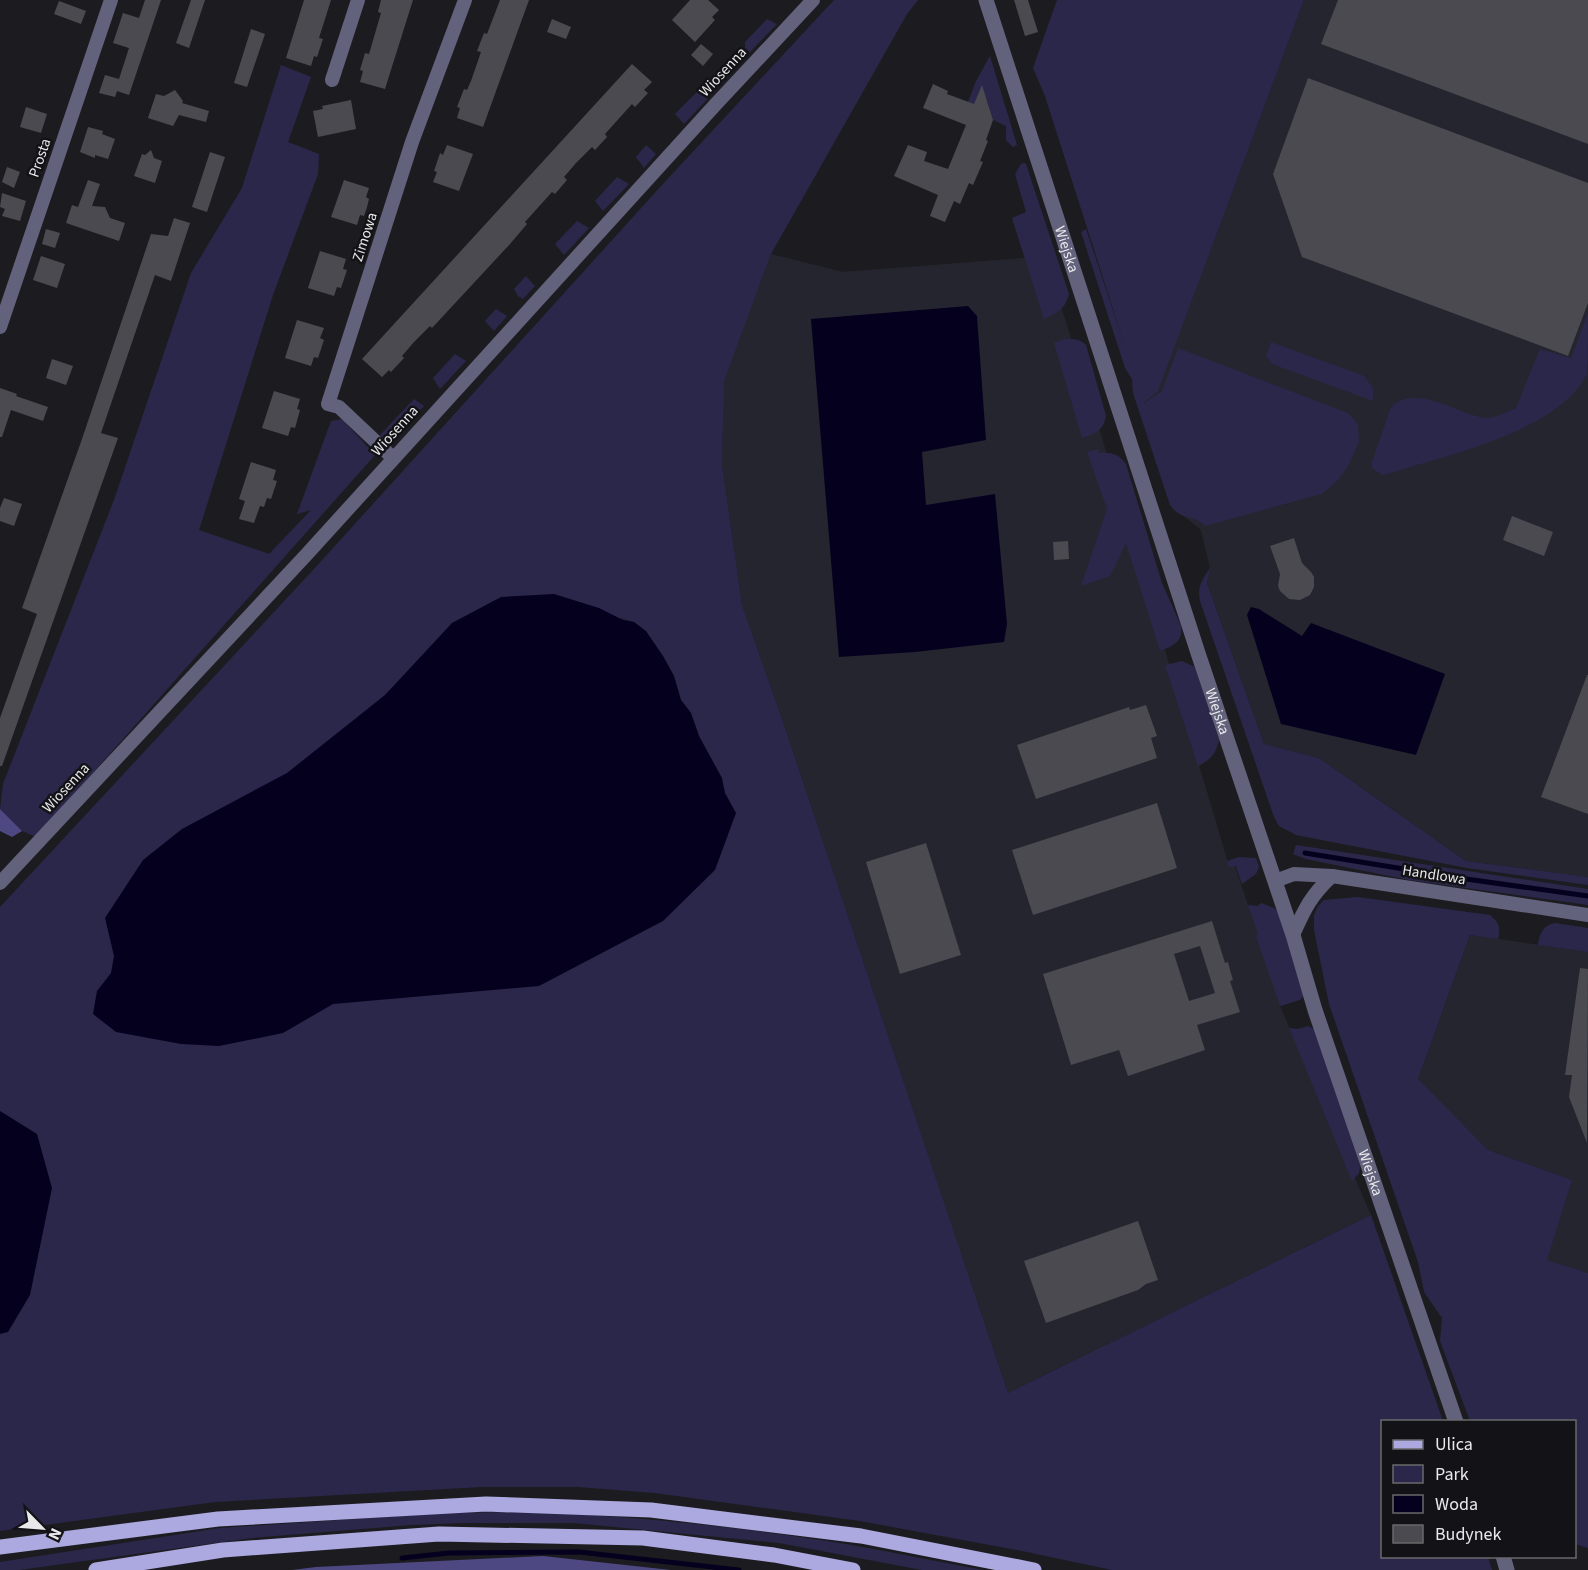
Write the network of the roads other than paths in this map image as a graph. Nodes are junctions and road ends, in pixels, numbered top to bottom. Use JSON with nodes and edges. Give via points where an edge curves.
{"nodes":[{"id":1,"x":111,"y":0,"type":"edge"},
{"id":2,"x":358,"y":0,"type":"edge"},
{"id":3,"x":465,"y":0,"type":"edge"},
{"id":4,"x":813,"y":0,"type":"edge"},
{"id":5,"x":986,"y":0,"type":"edge"},
{"id":6,"x":332,"y":80,"type":"dead end"},
{"id":7,"x":0,"y":327,"type":"edge"},
{"id":8,"x":393,"y":458,"type":"junction"},
{"id":9,"x":1332,"y":876,"type":"junction"},
{"id":10,"x":1275,"y":881,"type":"junction"},
{"id":11,"x":0,"y":884,"type":"edge"},
{"id":12,"x":1588,"y":915,"type":"edge"},
{"id":13,"x":1293,"y":935,"type":"junction"},
{"id":14,"x":1455,"y":1420,"type":"edge"},
{"id":15,"x":0,"y":1547,"type":"edge"},
{"id":16,"x":96,"y":1570,"type":"edge"},
{"id":17,"x":853,"y":1570,"type":"edge"},
{"id":18,"x":1034,"y":1570,"type":"edge"}],
"edges":[{"from":1,"to":7,"type":"street","name":"Prosta"},
{"from":2,"to":6,"type":"street"},
{"from":3,"to":8,"type":"street","name":"Zimowa","via":[[412,142],[328,404],[339,407]]},
{"from":4,"to":8,"type":"street","name":"Wiosenna"},
{"from":5,"to":10,"type":"street","name":"Wiejska"},
{"from":8,"to":11,"type":"street","name":"Wiosenna"},
{"from":9,"to":10,"type":"street","name":"Handlowa","via":[[1294,874]]},
{"from":9,"to":12,"type":"street","name":"Handlowa"},
{"from":9,"to":13,"type":"street","via":[[1305,906]]},
{"from":10,"to":13,"type":"street","name":"Wiejska"},
{"from":13,"to":14,"type":"street","name":"Wiejska"},
{"from":15,"to":18,"type":"main road","via":[[218,1519],[486,1504],[651,1510],[861,1536]]},
{"from":16,"to":17,"type":"main road","via":[[223,1550],[439,1534],[643,1538]]}]}
